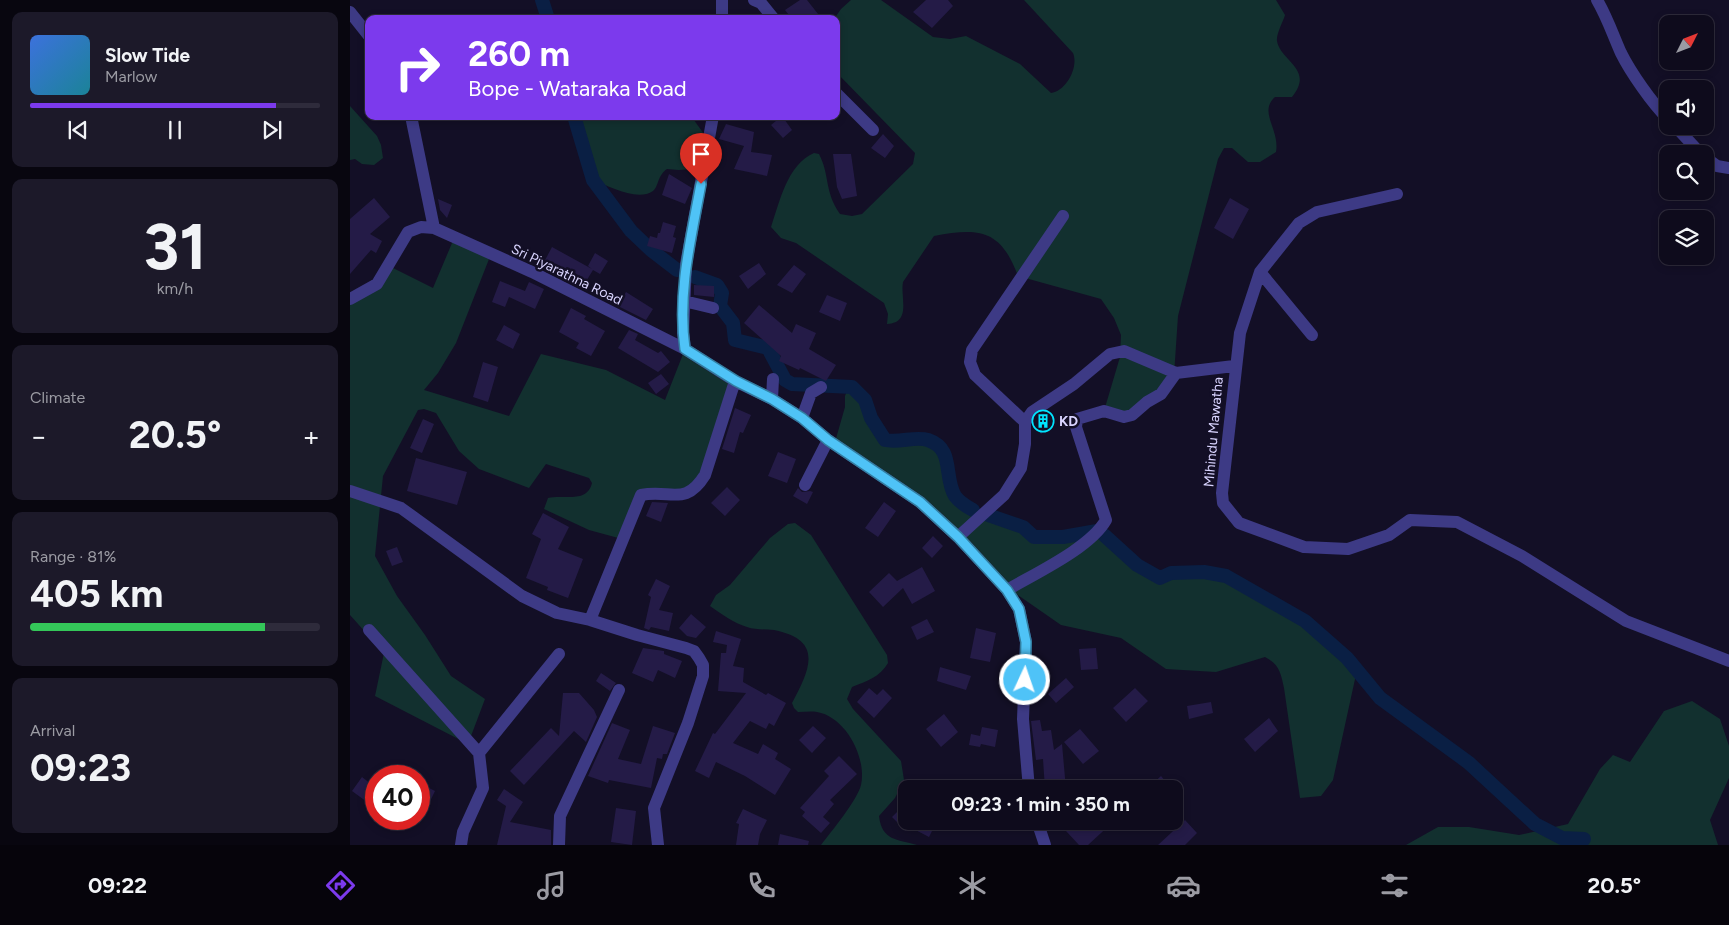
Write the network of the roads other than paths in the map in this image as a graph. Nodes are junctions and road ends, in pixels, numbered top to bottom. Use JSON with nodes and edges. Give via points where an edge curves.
{"nodes":[{"id":1,"x":722,"y":0,"type":"edge"},
{"id":2,"x":754,"y":0,"type":"edge"},
{"id":3,"x":1597,"y":0,"type":"edge"},
{"id":4,"x":350,"y":12,"type":"edge"},
{"id":5,"x":722,"y":15,"type":"edge"},
{"id":6,"x":771,"y":15,"type":"edge"},
{"id":7,"x":365,"y":31,"type":"edge"},
{"id":8,"x":840,"y":97,"type":"edge"},
{"id":9,"x":1659,"y":109,"type":"edge"},
{"id":10,"x":412,"y":120,"type":"edge"},
{"id":11,"x":712,"y":120,"type":"edge"},
{"id":12,"x":874,"y":130,"type":"dead end"},
{"id":13,"x":1683,"y":135,"type":"edge"},
{"id":14,"x":1693,"y":145,"type":"edge"},
{"id":15,"x":1714,"y":163,"type":"edge"},
{"id":16,"x":1729,"y":168,"type":"edge"},
{"id":17,"x":1397,"y":194,"type":"dead end"},
{"id":18,"x":1063,"y":216,"type":"dead end"},
{"id":19,"x":434,"y":228,"type":"junction"},
{"id":20,"x":1260,"y":272,"type":"junction"},
{"id":21,"x":350,"y":299,"type":"edge"},
{"id":22,"x":684,"y":301,"type":"junction"},
{"id":23,"x":713,"y":308,"type":"dead end"},
{"id":24,"x":1312,"y":335,"type":"dead end"},
{"id":25,"x":685,"y":349,"type":"junction"},
{"id":26,"x":1234,"y":366,"type":"junction"},
{"id":27,"x":1176,"y":373,"type":"junction"},
{"id":28,"x":773,"y":379,"type":"dead end"},
{"id":29,"x":736,"y":381,"type":"junction"},
{"id":30,"x":821,"y":386,"type":"dead end"},
{"id":31,"x":772,"y":399,"type":"junction"},
{"id":32,"x":802,"y":418,"type":"junction"},
{"id":33,"x":1025,"y":422,"type":"junction"},
{"id":34,"x":828,"y":440,"type":"junction"},
{"id":35,"x":805,"y":485,"type":"dead end"},
{"id":36,"x":350,"y":491,"type":"edge"},
{"id":37,"x":958,"y":537,"type":"junction"},
{"id":38,"x":1007,"y":590,"type":"junction"},
{"id":39,"x":590,"y":620,"type":"junction"},
{"id":40,"x":369,"y":630,"type":"dead end"},
{"id":41,"x":559,"y":654,"type":"dead end"},
{"id":42,"x":1729,"y":661,"type":"edge"},
{"id":43,"x":620,"y":690,"type":"dead end"},
{"id":44,"x":479,"y":753,"type":"junction"},
{"id":45,"x":1028,"y":780,"type":"edge"},
{"id":46,"x":1040,"y":830,"type":"edge"},
{"id":47,"x":461,"y":845,"type":"edge"},
{"id":48,"x":558,"y":845,"type":"edge"},
{"id":49,"x":658,"y":845,"type":"edge"},
{"id":50,"x":1045,"y":845,"type":"edge"}],
"edges":[{"from":1,"to":5,"type":"street"},
{"from":2,"to":6,"type":"street"},
{"from":3,"to":9,"type":"street","via":[[1622,54]]},
{"from":4,"to":7,"type":"street"},
{"from":8,"to":12,"type":"street"},
{"from":10,"to":19,"type":"street"},
{"from":11,"to":22,"type":"street","via":[[686,264]]},
{"from":13,"to":14,"type":"street"},
{"from":15,"to":16,"type":"street"},
{"from":17,"to":20,"type":"street","name":"Mihindu Mawatha","via":[[1317,212],[1299,223]]},
{"from":18,"to":33,"type":"street","via":[[972,350],[970,362],[975,376]]},
{"from":19,"to":21,"type":"street","via":[[421,226],[408,232],[377,284]]},
{"from":19,"to":25,"type":"street","name":"Sri Piyarathna Road","via":[[532,272]]},
{"from":20,"to":24,"type":"street"},
{"from":20,"to":26,"type":"street","name":"Mihindu Mawatha","via":[[1240,333]]},
{"from":22,"to":23,"type":"street"},
{"from":22,"to":25,"type":"street"},
{"from":25,"to":29,"type":"street","name":"Sri Piyarathna Road"},
{"from":26,"to":27,"type":"street"},
{"from":26,"to":42,"type":"street","name":"Mihindu Mawatha","via":[[1222,493],[1224,503],[1239,523],[1304,547],[1348,549],[1389,535],[1410,520],[1457,522],[1522,556],[1626,621]]},
{"from":27,"to":33,"type":"street","via":[[1124,351],[1110,354],[1074,384],[1032,412]]},
{"from":27,"to":38,"type":"street","via":[[1161,394],[1132,415],[1124,417],[1104,411],[1077,419],[1076,427],[1106,520],[1099,532],[1060,560]]},
{"from":28,"to":31,"type":"street"},
{"from":29,"to":31,"type":"street","name":"Sri Piyarathna Road"},
{"from":29,"to":39,"type":"street","via":[[705,476],[697,488],[683,496],[654,492],[641,495]]},
{"from":30,"to":32,"type":"street","via":[[811,393]]},
{"from":31,"to":32,"type":"street","name":"Sri Piyarathna Road"},
{"from":32,"to":34,"type":"street","name":"Sri Piyarathna Road"},
{"from":33,"to":37,"type":"street","via":[[1021,468],[1004,495]]},
{"from":34,"to":35,"type":"street"},
{"from":34,"to":37,"type":"street","name":"Sri Piyarathna Road","via":[[920,502]]},
{"from":36,"to":39,"type":"street","via":[[402,508],[522,596],[557,613]]},
{"from":37,"to":38,"type":"street","name":"Sri Piyarathna Road"},
{"from":38,"to":45,"type":"street","name":"Sri Piyarathna Road","via":[[1019,609],[1026,642],[1023,719]]},
{"from":39,"to":49,"type":"street","via":[[694,651],[703,666],[701,686],[654,808]]},
{"from":40,"to":44,"type":"street"},
{"from":41,"to":44,"type":"street"},
{"from":43,"to":48,"type":"street","via":[[560,816]]},
{"from":44,"to":47,"type":"street","via":[[482,788],[463,832]]},
{"from":46,"to":50,"type":"street"}]}
